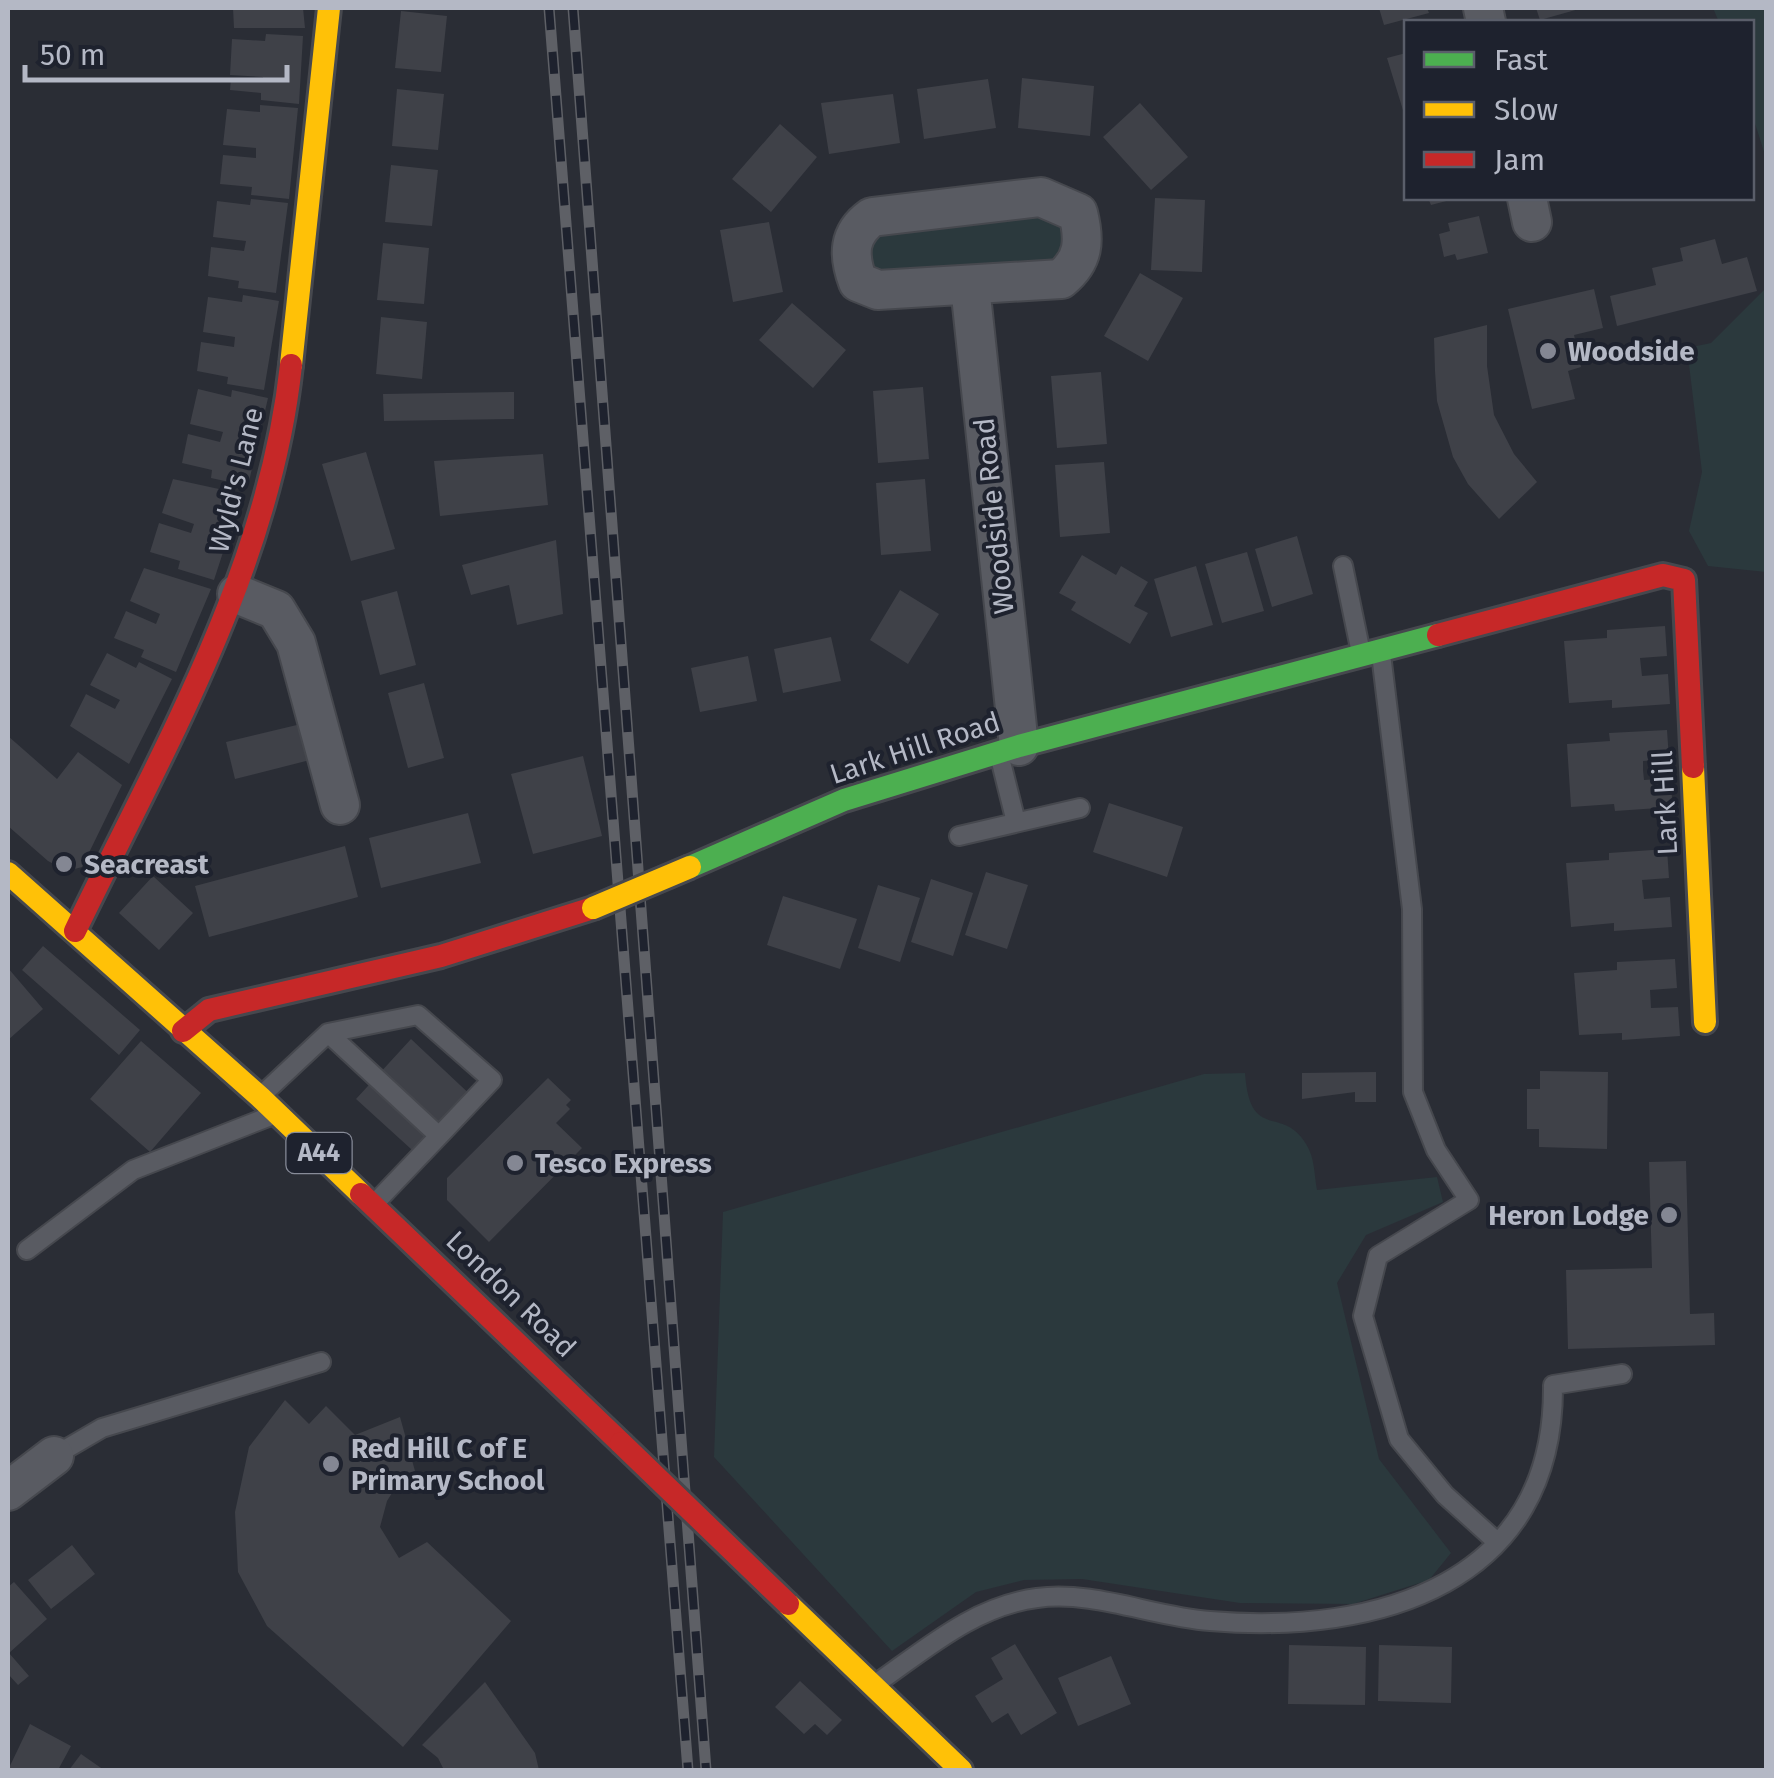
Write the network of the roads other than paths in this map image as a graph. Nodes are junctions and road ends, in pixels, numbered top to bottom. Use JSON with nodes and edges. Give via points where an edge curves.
{"nodes":[{"id":1,"x":328,"y":8,"type":"edge"},
{"id":2,"x":970,"y":286,"type":"junction"},
{"id":3,"x":1343,"y":566,"type":"dead end"},
{"id":4,"x":1684,"y":580,"type":"joint"},
{"id":5,"x":236,"y":594,"type":"junction"},
{"id":6,"x":1371,"y":651,"type":"junction"},
{"id":7,"x":1009,"y":749,"type":"junction"},
{"id":8,"x":340,"y":805,"type":"dead end"},
{"id":9,"x":1080,"y":808,"type":"dead end"},
{"id":10,"x":1016,"y":822,"type":"junction"},
{"id":11,"x":958,"y":836,"type":"dead end"},
{"id":12,"x":14,"y":890,"type":"edge"},
{"id":13,"x":75,"y":930,"type":"junction"},
{"id":14,"x":1706,"y":1022,"type":"dead end"},
{"id":15,"x":184,"y":1031,"type":"junction"},
{"id":16,"x":328,"y":1033,"type":"junction"},
{"id":17,"x":260,"y":1097,"type":"junction"},
{"id":18,"x":278,"y":1114,"type":"junction"},
{"id":19,"x":439,"y":1136,"type":"junction"},
{"id":20,"x":374,"y":1204,"type":"junction"},
{"id":21,"x":28,"y":1250,"type":"dead end"},
{"id":22,"x":322,"y":1362,"type":"dead end"},
{"id":23,"x":1622,"y":1374,"type":"dead end"},
{"id":24,"x":54,"y":1456,"type":"joint"},
{"id":25,"x":8,"y":1490,"type":"edge"},
{"id":26,"x":1497,"y":1542,"type":"junction"},
{"id":27,"x":875,"y":1684,"type":"junction"},
{"id":28,"x":961,"y":1770,"type":"edge"}],
"edges":[{"from":1,"to":5,"type":"main road","name":"Wyld's Lane","via":[[287,403]]},
{"from":2,"to":2,"type":"street","via":[[878,290],[858,282],[851,249],[857,228],[872,216],[1041,197],[1078,213],[1082,253],[1061,279]]},
{"from":2,"to":7,"type":"street","name":"Woodside Road"},
{"from":3,"to":6,"type":"lane"},
{"from":4,"to":6,"type":"main road","name":"Lark Hill Road","via":[[1662,574]]},
{"from":4,"to":14,"type":"main road","name":"Lark Hill"},
{"from":5,"to":8,"type":"street","via":[[276,610],[296,643]]},
{"from":5,"to":13,"type":"main road","name":"Wyld's Lane"},
{"from":6,"to":7,"type":"main road","name":"Lark Hill Road"},
{"from":6,"to":26,"type":"lane","via":[[1412,909],[1413,1092],[1436,1150],[1468,1200],[1378,1256],[1363,1316],[1399,1439],[1445,1495]]},
{"from":7,"to":10,"type":"lane"},
{"from":7,"to":15,"type":"main road","name":"Lark Hill Road","bridge":true,"via":[[844,800],[592,908],[441,956],[209,1010]]},
{"from":9,"to":10,"type":"lane"},
{"from":10,"to":11,"type":"lane"},
{"from":12,"to":13,"type":"main road","name":"London Road","number":"A44"},
{"from":13,"to":15,"type":"main road","name":"London Road","number":"A44"},
{"from":15,"to":17,"type":"main road","name":"London Road","number":"A44"},
{"from":16,"to":17,"type":"lane"},
{"from":16,"to":19,"type":"lane"},
{"from":16,"to":19,"type":"lane","via":[[418,1015],[492,1080]]},
{"from":17,"to":18,"type":"main road","name":"London Road","number":"A44"},
{"from":18,"to":20,"type":"main road","name":"London Road","number":"A44"},
{"from":18,"to":21,"type":"lane","via":[[133,1170]]},
{"from":19,"to":20,"type":"lane"},
{"from":20,"to":27,"type":"main road","name":"London Road","number":"A44","bridge":true},
{"from":22,"to":24,"type":"lane","via":[[102,1428]]},
{"from":23,"to":26,"type":"lane","via":[[1553,1384],[1543,1470]]},
{"from":24,"to":25,"type":"street"},
{"from":26,"to":27,"type":"lane","via":[[1432,1592],[1404,1606],[1367,1612],[1232,1622],[1062,1596],[1003,1606],[970,1618]]},
{"from":27,"to":28,"type":"main road","name":"London Road","number":"A44"}]}
